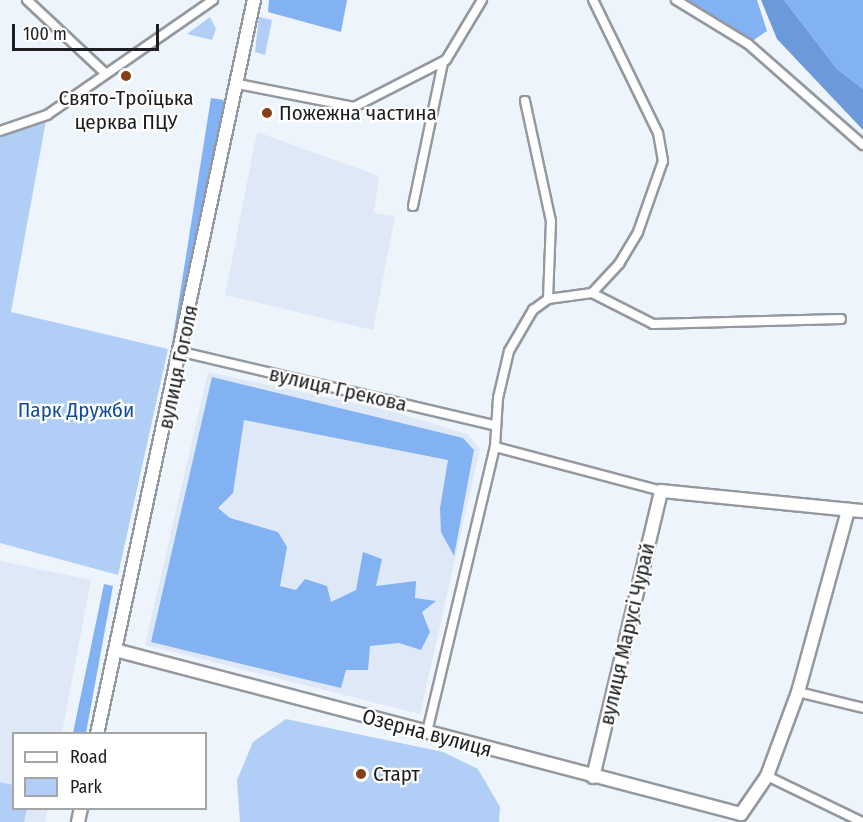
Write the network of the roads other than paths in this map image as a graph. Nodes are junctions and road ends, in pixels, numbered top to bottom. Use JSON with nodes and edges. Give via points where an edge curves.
{"nodes":[{"id":1,"x":27,"y":0,"type":"edge"},
{"id":2,"x":213,"y":0,"type":"edge"},
{"id":3,"x":254,"y":0,"type":"edge"},
{"id":4,"x":482,"y":0,"type":"edge"},
{"id":5,"x":593,"y":0,"type":"edge"},
{"id":6,"x":676,"y":0,"type":"edge"},
{"id":7,"x":443,"y":62,"type":"junction"},
{"id":8,"x":106,"y":74,"type":"junction"},
{"id":9,"x":238,"y":84,"type":"junction"},
{"id":10,"x":525,"y":101,"type":"dead end"},
{"id":11,"x":0,"y":131,"type":"edge"},
{"id":12,"x":863,"y":145,"type":"edge"},
{"id":13,"x":413,"y":206,"type":"dead end"},
{"id":14,"x":592,"y":293,"type":"junction"},
{"id":15,"x":548,"y":299,"type":"junction"},
{"id":16,"x":841,"y":319,"type":"dead end"},
{"id":17,"x":182,"y":352,"type":"junction"},
{"id":18,"x":494,"y":425,"type":"junction"},
{"id":19,"x":495,"y":447,"type":"junction"},
{"id":20,"x":661,"y":491,"type":"junction"},
{"id":21,"x":848,"y":510,"type":"junction"},
{"id":22,"x":863,"y":511,"type":"edge"},
{"id":23,"x":115,"y":650,"type":"junction"},
{"id":24,"x":798,"y":692,"type":"junction"},
{"id":25,"x":863,"y":708,"type":"edge"},
{"id":26,"x":97,"y":732,"type":"edge"},
{"id":27,"x":428,"y":732,"type":"junction"},
{"id":28,"x":767,"y":776,"type":"junction"},
{"id":29,"x":593,"y":777,"type":"junction"},
{"id":30,"x":739,"y":818,"type":"edge"},
{"id":31,"x":862,"y":822,"type":"edge"}],
"edges":[{"from":1,"to":8,"type":"street"},
{"from":2,"to":8,"type":"street"},
{"from":3,"to":9,"type":"street","name":"вулиця Гоголя"},
{"from":4,"to":7,"type":"street"},
{"from":5,"to":14,"type":"street","via":[[658,134],[663,161],[638,232],[619,264]]},
{"from":6,"to":12,"type":"street","via":[[748,44]]},
{"from":7,"to":9,"type":"street","via":[[354,107]]},
{"from":7,"to":13,"type":"street"},
{"from":8,"to":11,"type":"street","via":[[47,115]]},
{"from":9,"to":17,"type":"street","name":"вулиця Гоголя"},
{"from":10,"to":15,"type":"street","via":[[551,221]]},
{"from":14,"to":15,"type":"street"},
{"from":14,"to":16,"type":"street","via":[[653,324]]},
{"from":15,"to":18,"type":"street","via":[[533,310],[509,351]]},
{"from":17,"to":18,"type":"street","name":"вулиця Грекова"},
{"from":17,"to":23,"type":"street","name":"вулиця Гоголя"},
{"from":18,"to":19,"type":"street"},
{"from":19,"to":20,"type":"street"},
{"from":19,"to":27,"type":"street"},
{"from":20,"to":21,"type":"street"},
{"from":20,"to":29,"type":"street","name":"вулиця Марусі Чурай"},
{"from":21,"to":22,"type":"street"},
{"from":21,"to":24,"type":"street","name":"Озерна вулиця"},
{"from":23,"to":26,"type":"street","name":"вулиця Гоголя"},
{"from":23,"to":27,"type":"street","name":"Озерна вулиця"},
{"from":24,"to":25,"type":"street"},
{"from":24,"to":28,"type":"street","name":"Озерна вулиця"},
{"from":27,"to":29,"type":"street","name":"Озерна вулиця"},
{"from":28,"to":30,"type":"street","name":"Озерна вулиця"},
{"from":28,"to":31,"type":"street"},
{"from":29,"to":30,"type":"street","name":"Озерна вулиця"}]}
